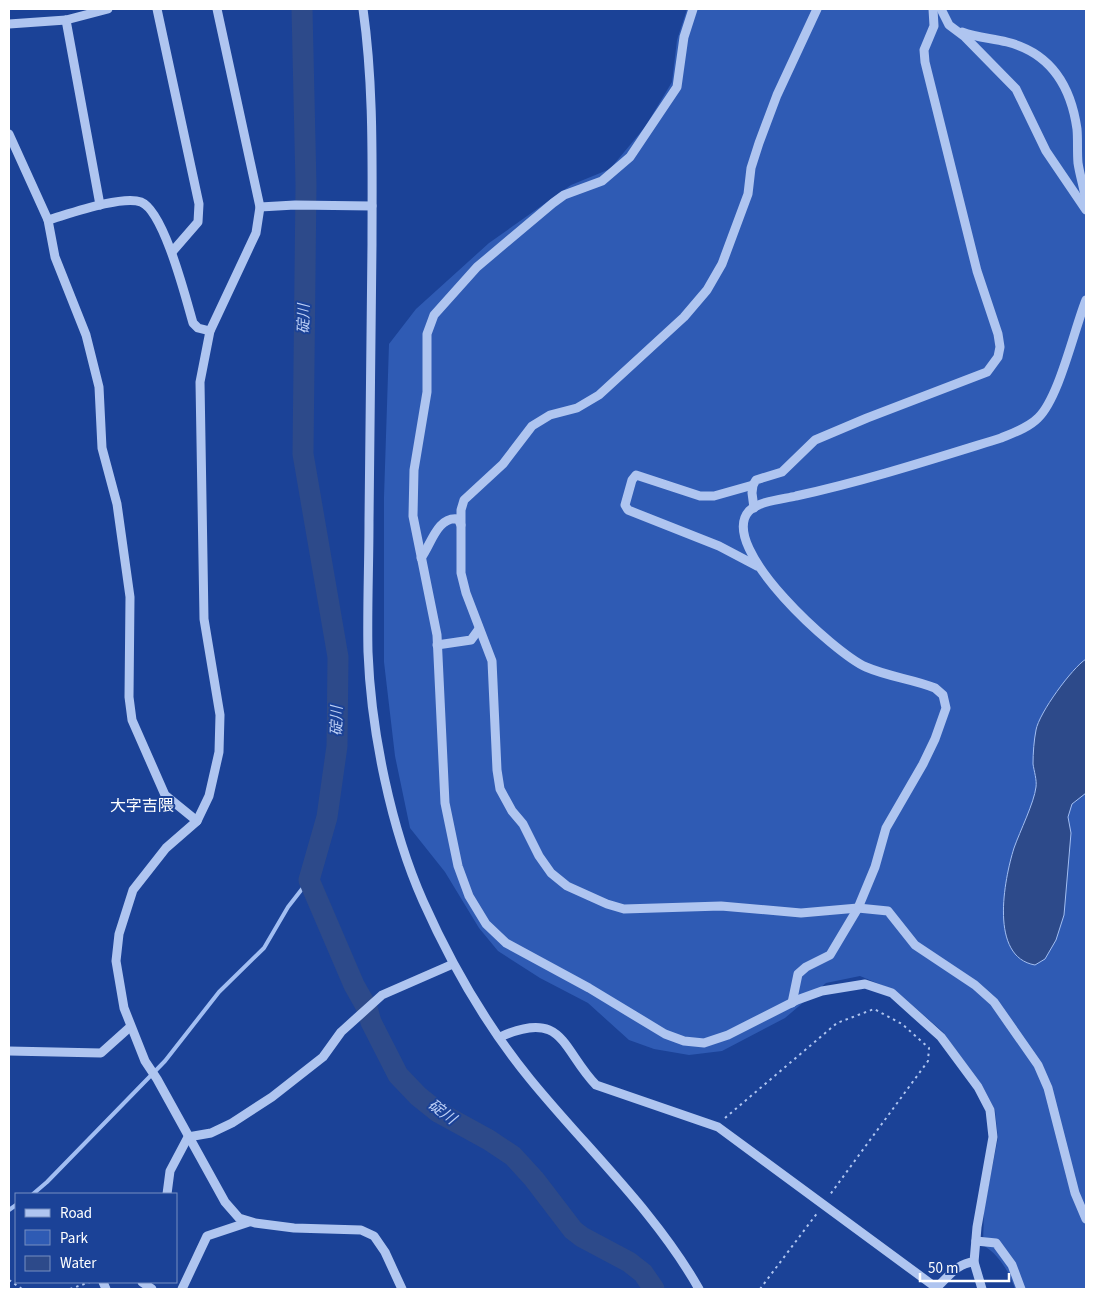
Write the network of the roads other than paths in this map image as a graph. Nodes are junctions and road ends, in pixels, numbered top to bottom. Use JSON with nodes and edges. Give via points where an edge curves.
{"nodes":[{"id":1,"x":108,"y":9,"type":"edge"},
{"id":2,"x":157,"y":9,"type":"edge"},
{"id":3,"x":217,"y":9,"type":"edge"},
{"id":4,"x":363,"y":9,"type":"edge"},
{"id":5,"x":693,"y":9,"type":"edge"},
{"id":6,"x":817,"y":9,"type":"edge"},
{"id":7,"x":937,"y":10,"type":"edge"},
{"id":8,"x":66,"y":20,"type":"junction"},
{"id":9,"x":9,"y":24,"type":"edge"},
{"id":10,"x":955,"y":30,"type":"junction"},
{"id":11,"x":9,"y":134,"type":"edge"},
{"id":12,"x":1086,"y":201,"type":"edge"},
{"id":13,"x":100,"y":205,"type":"junction"},
{"id":14,"x":372,"y":206,"type":"junction"},
{"id":15,"x":260,"y":207,"type":"junction"},
{"id":16,"x":1086,"y":210,"type":"edge"},
{"id":17,"x":48,"y":220,"type":"junction"},
{"id":18,"x":172,"y":252,"type":"junction"},
{"id":19,"x":1086,"y":300,"type":"edge"},
{"id":20,"x":210,"y":331,"type":"junction"},
{"id":21,"x":752,"y":485,"type":"junction"},
{"id":22,"x":754,"y":508,"type":"junction"},
{"id":23,"x":461,"y":525,"type":"junction"},
{"id":24,"x":421,"y":558,"type":"junction"},
{"id":25,"x":760,"y":567,"type":"junction"},
{"id":26,"x":479,"y":629,"type":"junction"},
{"id":27,"x":437,"y":646,"type":"junction"},
{"id":28,"x":197,"y":821,"type":"junction"},
{"id":29,"x":858,"y":908,"type":"junction"},
{"id":30,"x":453,"y":964,"type":"junction"},
{"id":31,"x":792,"y":1003,"type":"junction"},
{"id":32,"x":130,"y":1027,"type":"junction"},
{"id":33,"x":500,"y":1037,"type":"junction"},
{"id":34,"x":9,"y":1051,"type":"edge"},
{"id":35,"x":188,"y":1137,"type":"junction"},
{"id":36,"x":167,"y":1193,"type":"edge"},
{"id":37,"x":1086,"y":1220,"type":"edge"},
{"id":38,"x":249,"y":1222,"type":"junction"},
{"id":39,"x":976,"y":1241,"type":"junction"},
{"id":40,"x":974,"y":1262,"type":"junction"},
{"id":41,"x":397,"y":1277,"type":"junction"},
{"id":42,"x":182,"y":1289,"type":"edge"},
{"id":43,"x":395,"y":1289,"type":"edge"},
{"id":44,"x":402,"y":1289,"type":"edge"},
{"id":45,"x":699,"y":1289,"type":"edge"},
{"id":46,"x":937,"y":1289,"type":"edge"},
{"id":47,"x":982,"y":1289,"type":"edge"},
{"id":48,"x":1021,"y":1289,"type":"edge"}],
"edges":[{"from":1,"to":8,"type":"street"},
{"from":2,"to":18,"type":"street","via":[[199,204],[198,222]]},
{"from":3,"to":15,"type":"street"},
{"from":4,"to":14,"type":"street","via":[[370,94]]},
{"from":5,"to":24,"type":"street","via":[[684,37],[677,87],[630,157],[602,181],[564,195],[553,204],[477,267],[430,322],[426,344],[427,392],[412,498]]},
{"from":6,"to":23,"type":"street","via":[[777,94],[758,143],[748,194],[722,264],[707,290],[684,317],[600,395],[577,408],[545,417],[532,426],[503,464],[464,500]]},
{"from":7,"to":10,"type":"street"},
{"from":7,"to":21,"type":"street","via":[[924,50],[925,62],[978,271],[998,334],[998,357],[987,372],[823,436],[782,472],[763,476]]},
{"from":8,"to":9,"type":"street"},
{"from":8,"to":13,"type":"street"},
{"from":10,"to":12,"type":"street","via":[[1008,42],[1050,65],[1071,100]]},
{"from":10,"to":16,"type":"street","via":[[1016,89],[1046,151]]},
{"from":11,"to":17,"type":"street"},
{"from":13,"to":17,"type":"street"},
{"from":13,"to":18,"type":"street","via":[[140,201],[150,207]]},
{"from":14,"to":15,"type":"street"},
{"from":14,"to":30,"type":"street","via":[[368,610],[371,693],[391,804],[408,864]]},
{"from":15,"to":20,"type":"street","via":[[256,233]]},
{"from":17,"to":28,"type":"street","via":[[55,256],[86,335],[99,387],[102,448],[117,504],[130,597],[129,697],[132,720],[165,794]]},
{"from":18,"to":20,"type":"street","via":[[193,323]]},
{"from":19,"to":22,"type":"street","via":[[1054,395],[1039,418],[1021,430],[842,486]]},
{"from":20,"to":28,"type":"street","via":[[200,382],[204,619],[220,714],[219,752],[209,796]]},
{"from":21,"to":22,"type":"street"},
{"from":21,"to":25,"type":"street","via":[[714,496],[700,496],[636,475],[625,505],[628,510],[718,546]]},
{"from":22,"to":25,"type":"street","via":[[744,523],[746,541]]},
{"from":23,"to":24,"type":"street","via":[[458,519],[447,520],[437,530]]},
{"from":23,"to":26,"type":"street","via":[[461,572]]},
{"from":24,"to":27,"type":"street"},
{"from":25,"to":29,"type":"street","via":[[769,581],[835,648],[865,667],[920,682],[943,695],[946,708],[935,739],[886,828],[875,868]]},
{"from":26,"to":27,"type":"street","via":[[471,640]]},
{"from":26,"to":29,"type":"street","via":[[492,661],[500,789],[539,856],[551,873],[567,886],[624,909],[721,906],[801,913]]},
{"from":27,"to":31,"type":"street","via":[[445,803],[458,866],[469,896],[486,924],[506,943],[590,988],[665,1034],[684,1041],[704,1043],[728,1036]]},
{"from":28,"to":32,"type":"street","via":[[166,848],[133,890],[119,934],[116,961]]},
{"from":29,"to":31,"type":"street","via":[[830,955],[798,974]]},
{"from":29,"to":37,"type":"street","via":[[888,911],[915,945],[976,985],[994,1002],[1045,1078],[1074,1193]]},
{"from":30,"to":33,"type":"street"},
{"from":30,"to":35,"type":"street","via":[[382,995],[341,1032],[323,1057],[272,1097],[232,1123],[211,1133]]},
{"from":31,"to":39,"type":"street","via":[[822,991],[865,984],[892,993],[942,1036],[990,1110],[993,1137]]},
{"from":32,"to":34,"type":"street","via":[[101,1053]]},
{"from":32,"to":35,"type":"street","via":[[144,1061]]},
{"from":33,"to":45,"type":"street","via":[[528,1077],[656,1225]]},
{"from":33,"to":46,"type":"street","via":[[530,1028],[557,1034],[596,1085],[715,1126]]},
{"from":35,"to":36,"type":"street","via":[[170,1171]]},
{"from":35,"to":38,"type":"street","via":[[225,1202],[239,1218]]},
{"from":38,"to":41,"type":"street","via":[[294,1228],[361,1230],[374,1236]]},
{"from":38,"to":42,"type":"street","via":[[207,1236]]},
{"from":39,"to":40,"type":"street"},
{"from":39,"to":48,"type":"street","via":[[996,1243],[1012,1265]]},
{"from":40,"to":46,"type":"street","via":[[958,1266]]},
{"from":40,"to":47,"type":"street"},
{"from":41,"to":43,"type":"street"},
{"from":41,"to":44,"type":"street"}]}
